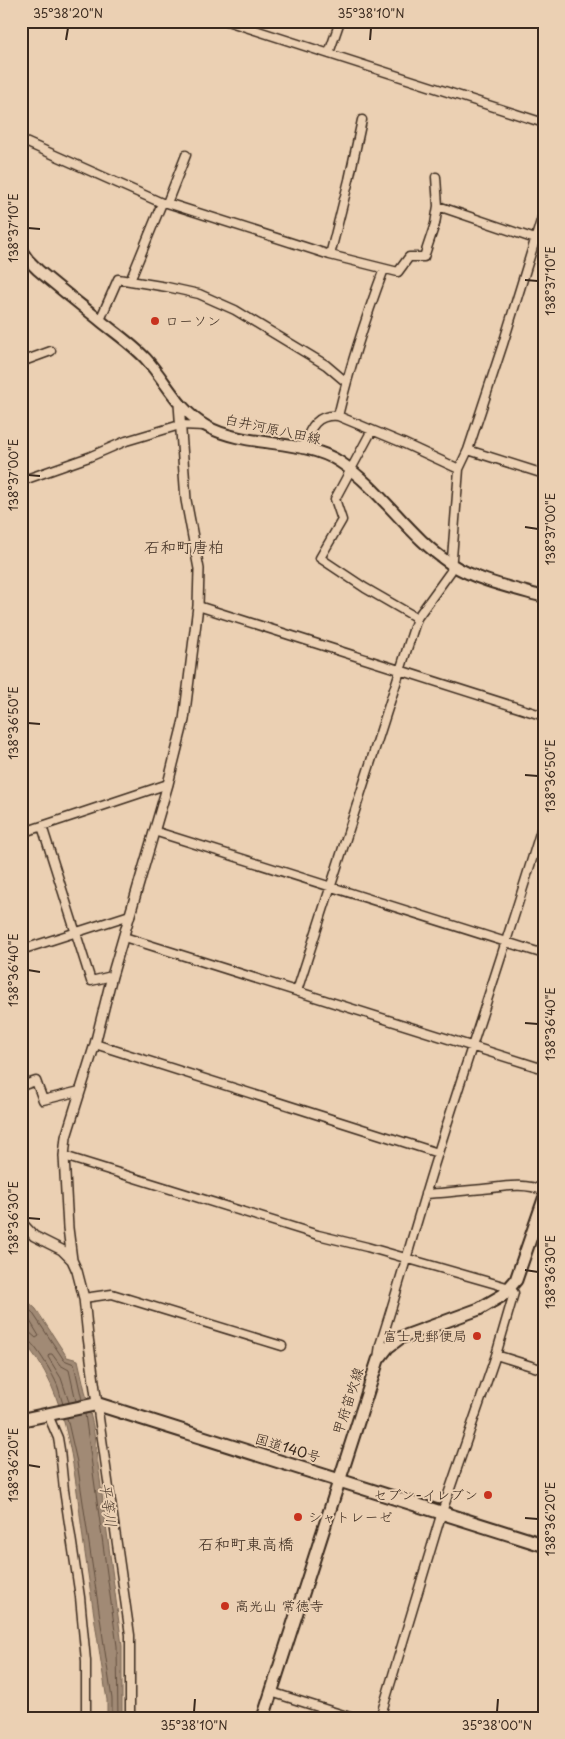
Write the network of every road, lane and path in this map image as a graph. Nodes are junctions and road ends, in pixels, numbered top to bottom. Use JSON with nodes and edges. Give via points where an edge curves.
{"nodes":[{"id":1,"x":227,"y":21,"type":"edge"},
{"id":2,"x":340,"y":21,"type":"edge"},
{"id":3,"x":329,"y":53,"type":"junction"},
{"id":4,"x":362,"y":120,"type":"dead end"},
{"id":5,"x":544,"y":123,"type":"edge"},
{"id":6,"x":21,"y":140,"type":"edge"},
{"id":7,"x":186,"y":155,"type":"dead end"},
{"id":8,"x":436,"y":177,"type":"dead end"},
{"id":9,"x":164,"y":203,"type":"junction"},
{"id":10,"x":438,"y":206,"type":"junction"},
{"id":11,"x":544,"y":211,"type":"edge"},
{"id":12,"x":535,"y":239,"type":"junction"},
{"id":13,"x":544,"y":242,"type":"edge"},
{"id":14,"x":21,"y":250,"type":"edge"},
{"id":15,"x":330,"y":255,"type":"junction"},
{"id":16,"x":384,"y":269,"type":"junction"},
{"id":17,"x":130,"y":281,"type":"junction"},
{"id":18,"x":100,"y":320,"type":"junction"},
{"id":19,"x":51,"y":351,"type":"dead end"},
{"id":20,"x":21,"y":362,"type":"edge"},
{"id":21,"x":346,"y":382,"type":"junction"},
{"id":22,"x":179,"y":404,"type":"junction"},
{"id":23,"x":338,"y":416,"type":"junction"},
{"id":24,"x":180,"y":425,"type":"junction"},
{"id":25,"x":204,"y":426,"type":"junction"},
{"id":26,"x":372,"y":430,"type":"junction"},
{"id":27,"x":302,"y":449,"type":"junction"},
{"id":28,"x":468,"y":450,"type":"junction"},
{"id":29,"x":459,"y":469,"type":"junction"},
{"id":30,"x":351,"y":470,"type":"junction"},
{"id":31,"x":544,"y":474,"type":"edge"},
{"id":32,"x":21,"y":481,"type":"edge"},
{"id":33,"x":451,"y":564,"type":"junction"},
{"id":34,"x":544,"y":597,"type":"edge"},
{"id":35,"x":198,"y":606,"type":"junction"},
{"id":36,"x":417,"y":618,"type":"junction"},
{"id":37,"x":399,"y":671,"type":"junction"},
{"id":38,"x":544,"y":716,"type":"edge"},
{"id":39,"x":168,"y":784,"type":"junction"},
{"id":40,"x":544,"y":820,"type":"edge"},
{"id":41,"x":42,"y":826,"type":"junction"},
{"id":42,"x":154,"y":831,"type":"junction"},
{"id":43,"x":21,"y":833,"type":"edge"},
{"id":44,"x":331,"y":886,"type":"junction"},
{"id":45,"x":130,"y":916,"type":"junction"},
{"id":46,"x":76,"y":932,"type":"junction"},
{"id":47,"x":124,"y":937,"type":"junction"},
{"id":48,"x":505,"y":942,"type":"junction"},
{"id":49,"x":21,"y":950,"type":"edge"},
{"id":50,"x":544,"y":954,"type":"edge"},
{"id":51,"x":112,"y":976,"type":"junction"},
{"id":52,"x":297,"y":991,"type":"junction"},
{"id":53,"x":95,"y":1044,"type":"junction"},
{"id":54,"x":473,"y":1047,"type":"junction"},
{"id":55,"x":544,"y":1069,"type":"edge"},
{"id":56,"x":21,"y":1086,"type":"edge"},
{"id":57,"x":80,"y":1091,"type":"junction"},
{"id":58,"x":438,"y":1153,"type":"junction"},
{"id":59,"x":64,"y":1156,"type":"junction"},
{"id":60,"x":544,"y":1191,"type":"edge"},
{"id":61,"x":425,"y":1194,"type":"junction"},
{"id":62,"x":544,"y":1199,"type":"edge"},
{"id":63,"x":21,"y":1222,"type":"edge"},
{"id":64,"x":408,"y":1258,"type":"junction"},
{"id":65,"x":72,"y":1260,"type":"junction"},
{"id":66,"x":510,"y":1288,"type":"junction"},
{"id":67,"x":84,"y":1298,"type":"junction"},
{"id":68,"x":282,"y":1346,"type":"dead end"},
{"id":69,"x":496,"y":1355,"type":"junction"},
{"id":70,"x":378,"y":1360,"type":"junction"},
{"id":71,"x":544,"y":1370,"type":"edge"},
{"id":72,"x":96,"y":1404,"type":"junction"},
{"id":73,"x":50,"y":1414,"type":"junction"},
{"id":74,"x":21,"y":1420,"type":"edge"},
{"id":75,"x":339,"y":1480,"type":"junction"},
{"id":76,"x":442,"y":1512,"type":"junction"},
{"id":77,"x":544,"y":1545,"type":"edge"},
{"id":78,"x":271,"y":1692,"type":"junction"},
{"id":79,"x":86,"y":1718,"type":"edge"},
{"id":80,"x":130,"y":1718,"type":"edge"},
{"id":81,"x":263,"y":1718,"type":"edge"},
{"id":82,"x":353,"y":1718,"type":"edge"},
{"id":83,"x":380,"y":1718,"type":"edge"}],
"edges":[{"from":1,"to":3,"type":"street"},
{"from":2,"to":3,"type":"street"},
{"from":3,"to":5,"type":"street"},
{"from":4,"to":15,"type":"street"},
{"from":6,"to":9,"type":"street"},
{"from":7,"to":9,"type":"street"},
{"from":8,"to":10,"type":"street"},
{"from":9,"to":15,"type":"street"},
{"from":9,"to":17,"type":"street"},
{"from":10,"to":12,"type":"street"},
{"from":10,"to":16,"type":"street","via":[[424,257],[409,256],[398,272]]},
{"from":11,"to":12,"type":"street"},
{"from":12,"to":13,"type":"street"},
{"from":12,"to":28,"type":"street"},
{"from":14,"to":18,"type":"main road","name":"白井河原八田線","via":[[38,270]]},
{"from":15,"to":16,"type":"street"},
{"from":16,"to":21,"type":"street"},
{"from":17,"to":18,"type":"street","via":[[118,279]]},
{"from":17,"to":21,"type":"street","via":[[199,294],[235,310],[326,364]]},
{"from":18,"to":22,"type":"main road","name":"白井河原八田線","via":[[146,359]]},
{"from":19,"to":20,"type":"street"},
{"from":21,"to":23,"type":"street"},
{"from":22,"to":24,"type":"street"},
{"from":22,"to":25,"type":"main road","name":"白井河原八田線"},
{"from":23,"to":26,"type":"street"},
{"from":23,"to":27,"type":"street","via":[[320,418]]},
{"from":24,"to":25,"type":"street"},
{"from":24,"to":32,"type":"street","via":[[126,441]]},
{"from":24,"to":35,"type":"street","via":[[186,500],[199,569]]},
{"from":25,"to":27,"type":"main road","name":"白井河原八田線","via":[[234,437]]},
{"from":26,"to":29,"type":"street"},
{"from":26,"to":30,"type":"street"},
{"from":27,"to":30,"type":"main road","name":"白井河原八田線","via":[[338,460]]},
{"from":28,"to":29,"type":"street"},
{"from":28,"to":31,"type":"street"},
{"from":29,"to":33,"type":"street"},
{"from":30,"to":33,"type":"main road","name":"白井河原八田線"},
{"from":30,"to":36,"type":"street","via":[[335,499],[342,520],[320,558]]},
{"from":33,"to":34,"type":"main road","name":"白井河原八田線","via":[[470,574]]},
{"from":33,"to":36,"type":"street","via":[[451,571]]},
{"from":35,"to":37,"type":"street"},
{"from":35,"to":39,"type":"street","via":[[184,720]]},
{"from":36,"to":37,"type":"street"},
{"from":37,"to":38,"type":"street"},
{"from":37,"to":44,"type":"street"},
{"from":39,"to":41,"type":"street"},
{"from":39,"to":42,"type":"street"},
{"from":40,"to":48,"type":"street"},
{"from":41,"to":43,"type":"street"},
{"from":41,"to":46,"type":"street"},
{"from":42,"to":44,"type":"street"},
{"from":42,"to":45,"type":"street"},
{"from":44,"to":48,"type":"street"},
{"from":44,"to":52,"type":"street"},
{"from":45,"to":46,"type":"street"},
{"from":45,"to":47,"type":"street"},
{"from":46,"to":49,"type":"street"},
{"from":46,"to":51,"type":"street","via":[[91,981]]},
{"from":47,"to":51,"type":"street"},
{"from":47,"to":52,"type":"street"},
{"from":48,"to":50,"type":"street"},
{"from":48,"to":54,"type":"street"},
{"from":51,"to":53,"type":"street"},
{"from":52,"to":54,"type":"street"},
{"from":53,"to":57,"type":"street"},
{"from":53,"to":58,"type":"street"},
{"from":54,"to":55,"type":"street"},
{"from":54,"to":58,"type":"street"},
{"from":56,"to":57,"type":"street","via":[[36,1081],[43,1100]]},
{"from":57,"to":59,"type":"street","via":[[66,1137]]},
{"from":58,"to":61,"type":"street"},
{"from":59,"to":64,"type":"street","via":[[318,1235]]},
{"from":59,"to":65,"type":"street"},
{"from":60,"to":61,"type":"street","via":[[504,1186]]},
{"from":61,"to":64,"type":"street"},
{"from":62,"to":66,"type":"main road","name":"甲府笛吹線","via":[[516,1280]]},
{"from":63,"to":65,"type":"street","via":[[34,1236],[62,1250]]},
{"from":64,"to":66,"type":"street"},
{"from":64,"to":70,"type":"street"},
{"from":65,"to":67,"type":"street"},
{"from":66,"to":69,"type":"street","via":[[514,1292]]},
{"from":66,"to":70,"type":"main road","name":"甲府笛吹線","via":[[479,1309],[400,1338]]},
{"from":67,"to":68,"type":"street","via":[[112,1294]]},
{"from":67,"to":72,"type":"street"},
{"from":69,"to":71,"type":"street"},
{"from":69,"to":76,"type":"street"},
{"from":70,"to":75,"type":"main road","name":"甲府笛吹線"},
{"from":72,"to":73,"type":"highway"},
{"from":72,"to":75,"type":"highway","name":"国道140号"},
{"from":72,"to":80,"type":"street","via":[[130,1635]]},
{"from":73,"to":74,"type":"highway"},
{"from":73,"to":79,"type":"street","via":[[60,1450],[80,1597],[86,1661]]},
{"from":75,"to":76,"type":"highway","name":"国道140号"},
{"from":75,"to":78,"type":"main road","name":"甲府笛吹線"},
{"from":76,"to":77,"type":"highway","name":"国道140号"},
{"from":76,"to":83,"type":"street"},
{"from":78,"to":81,"type":"main road","name":"甲府笛吹線"},
{"from":78,"to":82,"type":"street"}]}
